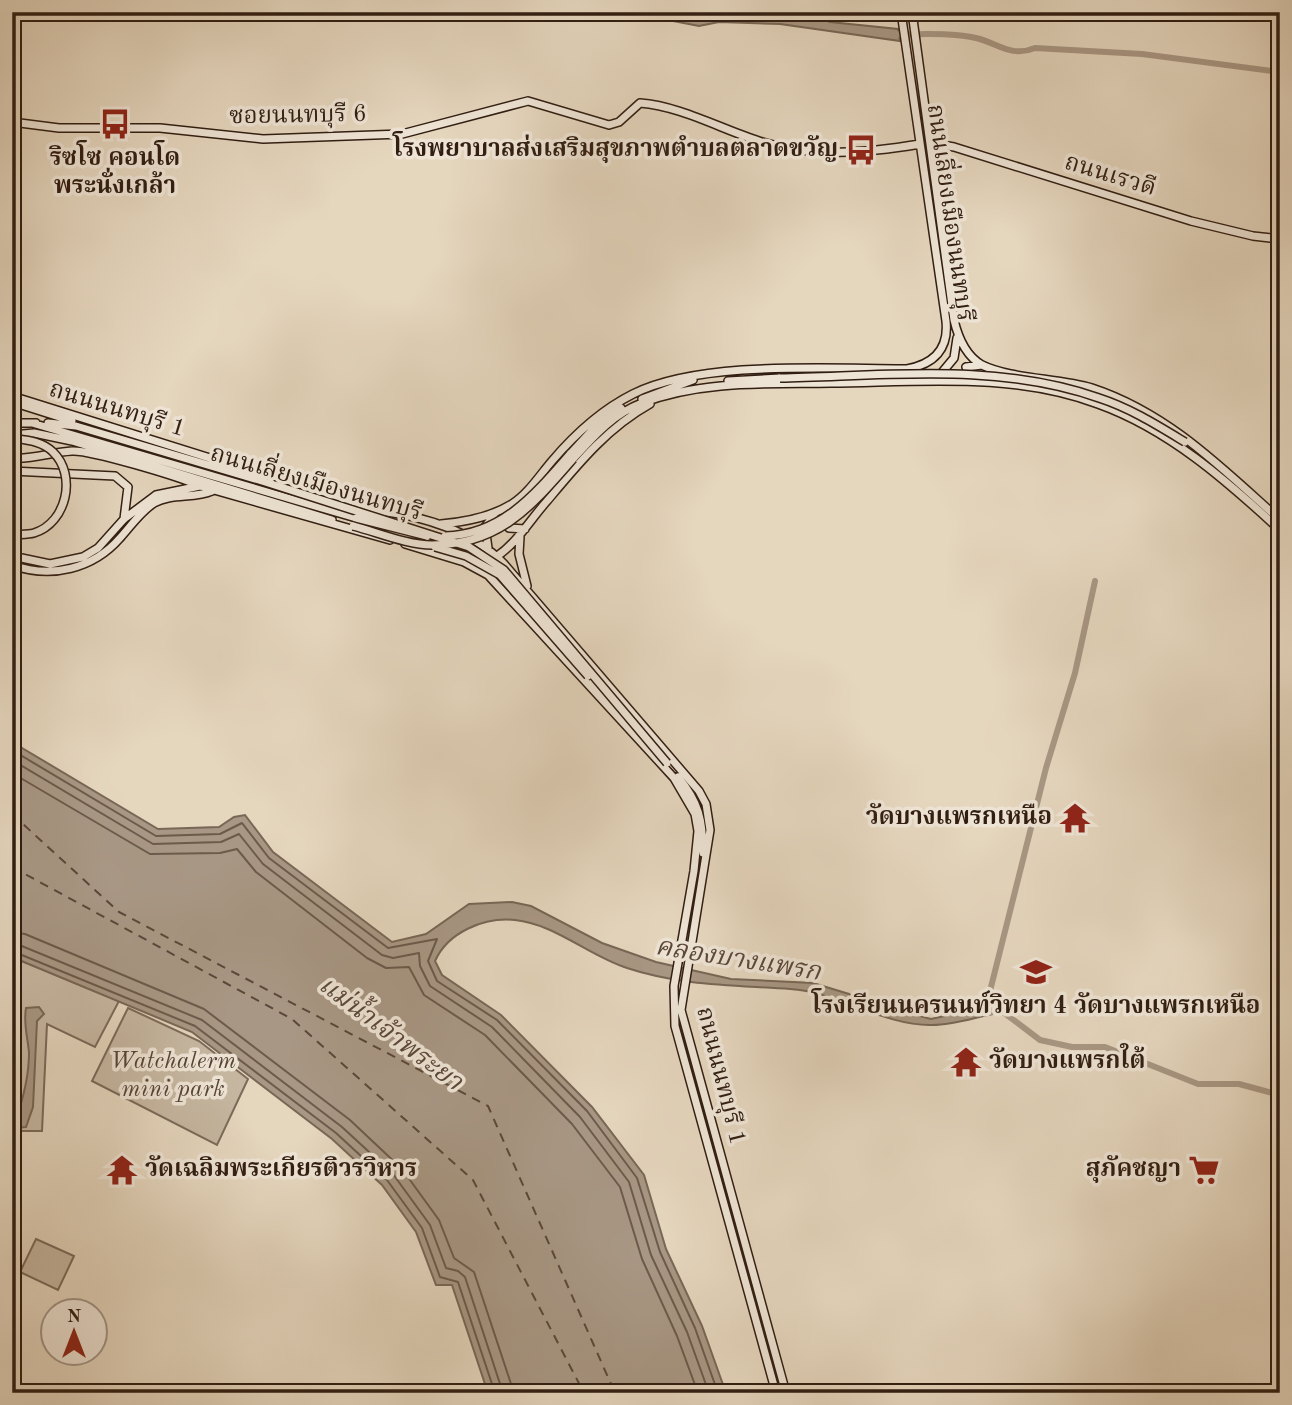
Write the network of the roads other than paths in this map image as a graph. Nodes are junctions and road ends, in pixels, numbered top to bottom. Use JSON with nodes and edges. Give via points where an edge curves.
{"nodes":[{"id":1,"x":901,"y":16,"type":"edge"},
{"id":2,"x":913,"y":16,"type":"edge"},
{"id":3,"x":12,"y":122,"type":"edge"},
{"id":4,"x":930,"y":143,"type":"junction"},
{"id":5,"x":920,"y":144,"type":"junction"},
{"id":6,"x":1280,"y":239,"type":"edge"},
{"id":7,"x":957,"y":334,"type":"junction"},
{"id":8,"x":940,"y":353,"type":"junction"},
{"id":9,"x":949,"y":365,"type":"junction"},
{"id":10,"x":982,"y":365,"type":"junction"},
{"id":11,"x":710,"y":374,"type":"junction"},
{"id":12,"x":934,"y":381,"type":"junction"},
{"id":13,"x":978,"y":382,"type":"junction"},
{"id":14,"x":668,"y":389,"type":"junction"},
{"id":15,"x":663,"y":397,"type":"junction"},
{"id":16,"x":12,"y":400,"type":"edge"},
{"id":17,"x":12,"y":423,"type":"edge"},
{"id":18,"x":32,"y":423,"type":"junction"},
{"id":19,"x":12,"y":436,"type":"edge"},
{"id":20,"x":119,"y":438,"type":"junction"},
{"id":21,"x":572,"y":457,"type":"junction"},
{"id":22,"x":12,"y":458,"type":"edge"},
{"id":23,"x":1211,"y":458,"type":"junction"},
{"id":24,"x":12,"y":471,"type":"edge"},
{"id":25,"x":200,"y":486,"type":"junction"},
{"id":26,"x":212,"y":491,"type":"junction"},
{"id":27,"x":513,"y":503,"type":"junction"},
{"id":28,"x":502,"y":508,"type":"junction"},
{"id":29,"x":379,"y":511,"type":"junction"},
{"id":30,"x":124,"y":519,"type":"junction"},
{"id":31,"x":1280,"y":520,"type":"edge"},
{"id":32,"x":440,"y":524,"type":"junction"},
{"id":33,"x":525,"y":528,"type":"junction"},
{"id":34,"x":1280,"y":530,"type":"edge"},
{"id":35,"x":12,"y":535,"type":"edge"},
{"id":36,"x":373,"y":536,"type":"junction"},
{"id":37,"x":520,"y":536,"type":"junction"},
{"id":38,"x":430,"y":545,"type":"junction"},
{"id":39,"x":488,"y":550,"type":"junction"},
{"id":40,"x":12,"y":556,"type":"edge"},
{"id":41,"x":494,"y":558,"type":"junction"},
{"id":42,"x":464,"y":562,"type":"junction"},
{"id":43,"x":12,"y":565,"type":"edge"},
{"id":44,"x":530,"y":593,"type":"junction"},
{"id":45,"x":516,"y":604,"type":"junction"},
{"id":46,"x":663,"y":763,"type":"junction"},
{"id":47,"x":703,"y":865,"type":"junction"},
{"id":48,"x":776,"y":1393,"type":"edge"},
{"id":49,"x":786,"y":1393,"type":"edge"}],
"edges":[{"from":1,"to":5,"type":"main road","name":"ถนนเลี่ยงเมืองนนทบุรี"},
{"from":2,"to":4,"type":"main road","name":"ถนนเลี่ยงเมืองนนทบุรี"},
{"from":3,"to":5,"type":"main road","name":"ซอยนนทบุรี 6","via":[[59,128],[160,128],[263,139],[402,134],[522,102],[609,125],[619,122],[635,105],[658,106],[786,147],[862,153]]},
{"from":4,"to":6,"type":"main road","name":"ถนนเรวดี","via":[[1191,221]]},
{"from":4,"to":7,"type":"main road","name":"ถนนเลี่ยงเมืองนนทบุรี"},
{"from":5,"to":8,"type":"main road","name":"ถนนเลี่ยงเมืองนนทบุรี","via":[[946,321]]},
{"from":7,"to":9,"type":"main road","name":"ถนนเลี่ยงเมืองนนทบุรี","via":[[957,350]]},
{"from":7,"to":10,"type":"main road","name":"ถนนเลี่ยงเมืองนนทบุรี"},
{"from":8,"to":9,"type":"main road","via":[[940,365]]},
{"from":8,"to":11,"type":"main road","name":"ถนนเลี่ยงเมืองนนทบุรี","via":[[928,363],[907,369]]},
{"from":9,"to":12,"type":"main road","name":"ถนนเลี่ยงเมืองนนทบุรี"},
{"from":10,"to":13,"type":"main road","via":[[970,365],[965,371]]},
{"from":10,"to":23,"type":"main road","via":[[1075,383],[1114,396],[1180,432]]},
{"from":11,"to":14,"type":"main road","name":"ถนนเลี่ยงเมืองนนทบุรี"},
{"from":11,"to":27,"type":"main road","name":"ถนนเลี่ยงเมืองนนทบุรี","via":[[649,387],[612,406],[570,440]]},
{"from":12,"to":13,"type":"main road","name":"ถนนเลี่ยงเมืองนนทบุรี"},
{"from":12,"to":15,"type":"main road","name":"ถนนเลี่ยงเมืองนนทบุรี","via":[[736,385]]},
{"from":13,"to":34,"type":"main road","name":"ถนนเลี่ยงเมืองนนทบุรี","via":[[1046,388],[1135,420],[1196,458]]},
{"from":14,"to":21,"type":"main road","name":"ถนนเลี่ยงเมืองนนทบุรี","via":[[617,410],[594,428]]},
{"from":14,"to":23,"type":"main road","bridge":true,"via":[[747,378],[992,376],[1045,383],[1120,406]]},
{"from":15,"to":21,"type":"main road","name":"ถนนเลี่ยงเมืองนนทบุรี","via":[[621,413]]},
{"from":15,"to":33,"type":"main road","name":"ถนนเลี่ยงเมืองนนทบุรี","via":[[611,430]]},
{"from":16,"to":20,"type":"main road"},
{"from":16,"to":29,"type":"main road","name":"ถนนนนทบุรี 1"},
{"from":17,"to":18,"type":"main road"},
{"from":18,"to":20,"type":"main road","via":[[76,426]]},
{"from":18,"to":21,"type":"main road","name":"ถนนเลี่ยงเมืองนนทบุรี","bridge":true,"via":[[428,536],[459,536],[498,523]]},
{"from":19,"to":35,"type":"main road","bridge":true,"via":[[38,442],[52,451],[62,464],[66,489],[62,509],[48,524],[33,533]]},
{"from":19,"to":38,"type":"main road","name":"ถนนเลี่ยงเมืองนนทบุรี","bridge":true,"via":[[34,433],[72,441]]},
{"from":20,"to":46,"type":"main road","bridge":true,"via":[[469,547],[504,570]]},
{"from":21,"to":38,"type":"main road","name":"ถนนเลี่ยงเมืองนนทบุรี","bridge":true,"via":[[517,520],[480,537]]},
{"from":22,"to":25,"type":"main road","name":"ถนนนนทบุรี 1","via":[[28,460],[82,451]]},
{"from":23,"to":31,"type":"main road"},
{"from":24,"to":30,"type":"main road","via":[[115,476],[128,487]]},
{"from":25,"to":26,"type":"main road","name":"ถนนนนทบุรี 1"},
{"from":25,"to":30,"type":"main road","via":[[156,495]]},
{"from":26,"to":36,"type":"main road","name":"ถนนนนทบุรี 1"},
{"from":26,"to":43,"type":"main road","via":[[155,503],[119,540],[85,564],[38,572]]},
{"from":27,"to":28,"type":"main road","name":"ถนนเลี่ยงเมืองนนทบุรี"},
{"from":27,"to":33,"type":"main road","via":[[504,522],[509,528]]},
{"from":28,"to":32,"type":"main road","name":"ถนนเลี่ยงเมืองนนทบุรี"},
{"from":28,"to":39,"type":"main road","via":[[485,522]]},
{"from":29,"to":32,"type":"main road","name":"ถนนนนทบุรี 1"},
{"from":29,"to":36,"type":"main road","via":[[388,527],[382,535]]},
{"from":30,"to":40,"type":"main road","via":[[99,548],[83,556],[50,564]]},
{"from":32,"to":39,"type":"main road","name":"ถนนนนทบุรี 1"},
{"from":33,"to":37,"type":"main road","name":"ถนนเลี่ยงเมืองนนทบุรี"},
{"from":36,"to":42,"type":"main road","name":"ถนนนนทบุรี 1"},
{"from":37,"to":41,"type":"main road","name":"ถนนเลี่ยงเมืองนนทบุรี"},
{"from":37,"to":44,"type":"main road","via":[[519,554]]},
{"from":38,"to":46,"type":"main road","bridge":true,"via":[[466,556],[500,575]]},
{"from":39,"to":41,"type":"main road","name":"ถนนนนทบุรี 1"},
{"from":41,"to":42,"type":"main road"},
{"from":41,"to":44,"type":"main road","name":"ถนนนนทบุรี 1"},
{"from":41,"to":45,"type":"main road","name":"ถนนนนทบุรี 1","via":[[492,569]]},
{"from":42,"to":45,"type":"main road","name":"ถนนนนทบุรี 1","via":[[488,575]]},
{"from":44,"to":47,"type":"main road","name":"ถนนนนทบุรี 1","via":[[699,791],[710,830]]},
{"from":45,"to":46,"type":"main road","name":"ถนนนนทบุรี 1"},
{"from":46,"to":47,"type":"main road","via":[[693,795],[701,811]]},
{"from":46,"to":48,"type":"main road","name":"ถนนนนทบุรี 1","via":[[690,803],[698,831],[674,986],[675,1026]]},
{"from":47,"to":49,"type":"main road","name":"ถนนนนทบุรี 1","via":[[681,1010]]}]}
